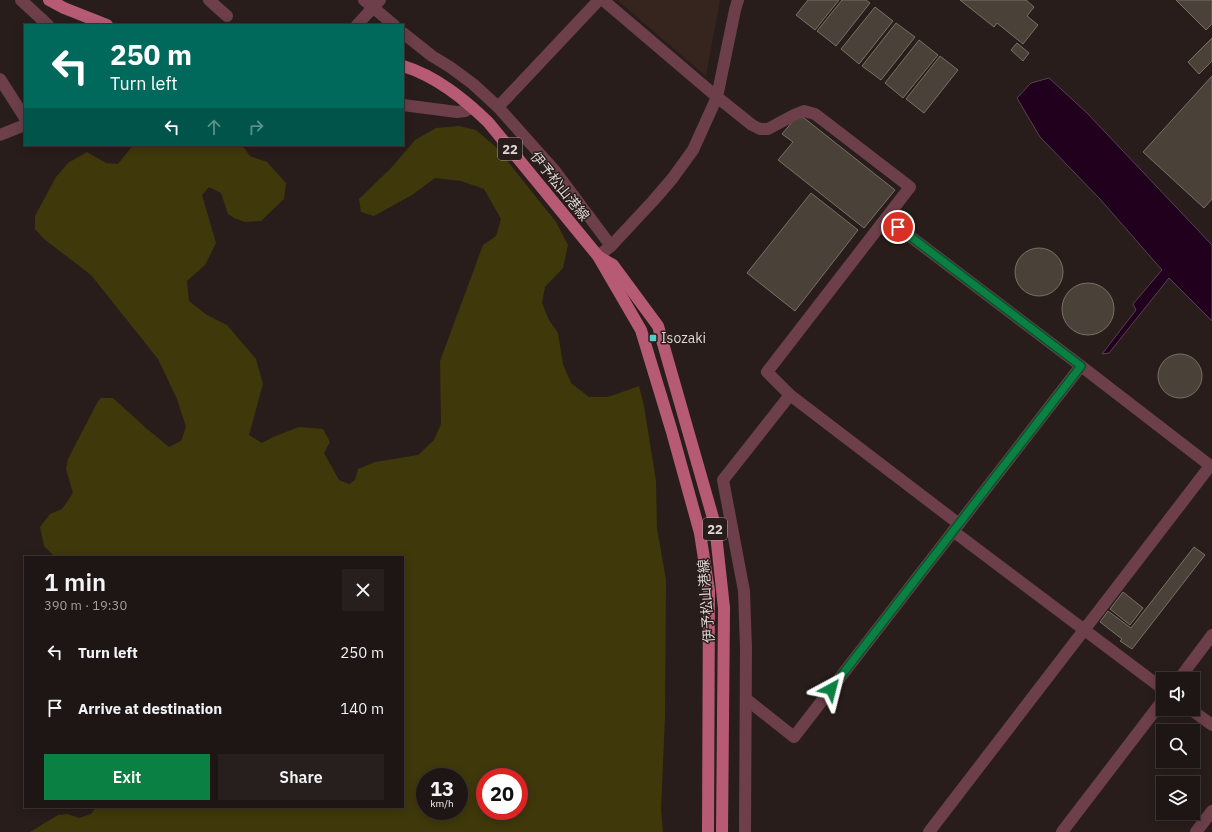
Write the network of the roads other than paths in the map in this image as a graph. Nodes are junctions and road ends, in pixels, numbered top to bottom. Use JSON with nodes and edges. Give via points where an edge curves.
{"nodes":[{"id":1,"x":20,"y":0,"type":"edge"},
{"id":2,"x":45,"y":0,"type":"edge"},
{"id":3,"x":49,"y":0,"type":"edge"},
{"id":4,"x":209,"y":0,"type":"edge"},
{"id":5,"x":599,"y":0,"type":"edge"},
{"id":6,"x":603,"y":0,"type":"edge"},
{"id":7,"x":738,"y":0,"type":"edge"},
{"id":8,"x":372,"y":2,"type":"edge"},
{"id":9,"x":37,"y":15,"type":"junction"},
{"id":10,"x":227,"y":16,"type":"dead end"},
{"id":11,"x":47,"y":24,"type":"edge"},
{"id":12,"x":104,"y":24,"type":"edge"},
{"id":13,"x":358,"y":24,"type":"edge"},
{"id":14,"x":393,"y":24,"type":"edge"},
{"id":15,"x":404,"y":34,"type":"edge"},
{"id":16,"x":404,"y":66,"type":"edge"},
{"id":17,"x":0,"y":80,"type":"edge"},
{"id":18,"x":717,"y":97,"type":"junction"},
{"id":19,"x":404,"y":105,"type":"edge"},
{"id":20,"x":472,"y":107,"type":"junction"},
{"id":21,"x":498,"y":107,"type":"junction"},
{"id":22,"x":24,"y":116,"type":"edge"},
{"id":23,"x":24,"y":125,"type":"edge"},
{"id":24,"x":0,"y":135,"type":"edge"},
{"id":25,"x":886,"y":218,"type":"junction"},
{"id":26,"x":611,"y":246,"type":"junction"},
{"id":27,"x":598,"y":256,"type":"junction"},
{"id":28,"x":1081,"y":366,"type":"junction"},
{"id":29,"x":790,"y":395,"type":"junction"},
{"id":30,"x":1211,"y":467,"type":"edge"},
{"id":31,"x":956,"y":528,"type":"junction"},
{"id":32,"x":1084,"y":630,"type":"junction"},
{"id":33,"x":1212,"y":636,"type":"edge"},
{"id":34,"x":1184,"y":672,"type":"edge"},
{"id":35,"x":1156,"y":684,"type":"edge"},
{"id":36,"x":746,"y":698,"type":"junction"},
{"id":37,"x":1156,"y":709,"type":"edge"},
{"id":38,"x":1200,"y":716,"type":"edge"},
{"id":39,"x":1212,"y":725,"type":"edge"},
{"id":40,"x":1212,"y":811,"type":"edge"},
{"id":41,"x":708,"y":832,"type":"edge"},
{"id":42,"x":722,"y":832,"type":"edge"},
{"id":43,"x":745,"y":832,"type":"edge"},
{"id":44,"x":929,"y":832,"type":"edge"},
{"id":45,"x":1062,"y":832,"type":"edge"},
{"id":46,"x":1196,"y":832,"type":"edge"}],
"edges":[{"from":1,"to":9,"type":"street"},
{"from":2,"to":9,"type":"street"},
{"from":3,"to":12,"type":"main road"},
{"from":4,"to":10,"type":"street"},
{"from":5,"to":21,"type":"street"},
{"from":6,"to":18,"type":"street"},
{"from":7,"to":18,"type":"street"},
{"from":8,"to":13,"type":"street"},
{"from":8,"to":14,"type":"street"},
{"from":9,"to":11,"type":"street"},
{"from":15,"to":21,"type":"street","via":[[473,84]]},
{"from":16,"to":20,"type":"main road","name":"伊予松山港線","number":"22","via":[[446,87]]},
{"from":17,"to":22,"type":"street"},
{"from":18,"to":25,"type":"street","via":[[760,129],[768,129],[804,111],[815,114],[910,187]]},
{"from":18,"to":26,"type":"street","via":[[693,150],[672,179]]},
{"from":19,"to":20,"type":"street","via":[[457,112]]},
{"from":20,"to":27,"type":"main road","name":"伊予松山港線","number":"22","via":[[488,122]]},
{"from":21,"to":26,"type":"street","via":[[555,171]]},
{"from":23,"to":24,"type":"street"},
{"from":25,"to":28,"type":"street"},
{"from":25,"to":29,"type":"street","via":[[767,372]]},
{"from":26,"to":27,"type":"street"},
{"from":27,"to":41,"type":"main road","name":"伊予松山港線","number":"22","via":[[641,330],[700,533],[709,591]]},
{"from":27,"to":42,"type":"main road","name":"伊予松山港線","number":"22","via":[[613,265],[658,326],[715,525],[724,608]]},
{"from":28,"to":30,"type":"street"},
{"from":28,"to":31,"type":"street"},
{"from":29,"to":31,"type":"street"},
{"from":29,"to":36,"type":"street","via":[[723,480],[744,591]]},
{"from":30,"to":32,"type":"street"},
{"from":31,"to":32,"type":"street"},
{"from":31,"to":36,"type":"street","via":[[794,737]]},
{"from":32,"to":35,"type":"street"},
{"from":32,"to":44,"type":"street"},
{"from":33,"to":34,"type":"street"},
{"from":36,"to":43,"type":"street"},
{"from":37,"to":45,"type":"street"},
{"from":38,"to":39,"type":"street"},
{"from":40,"to":46,"type":"street"}]}
